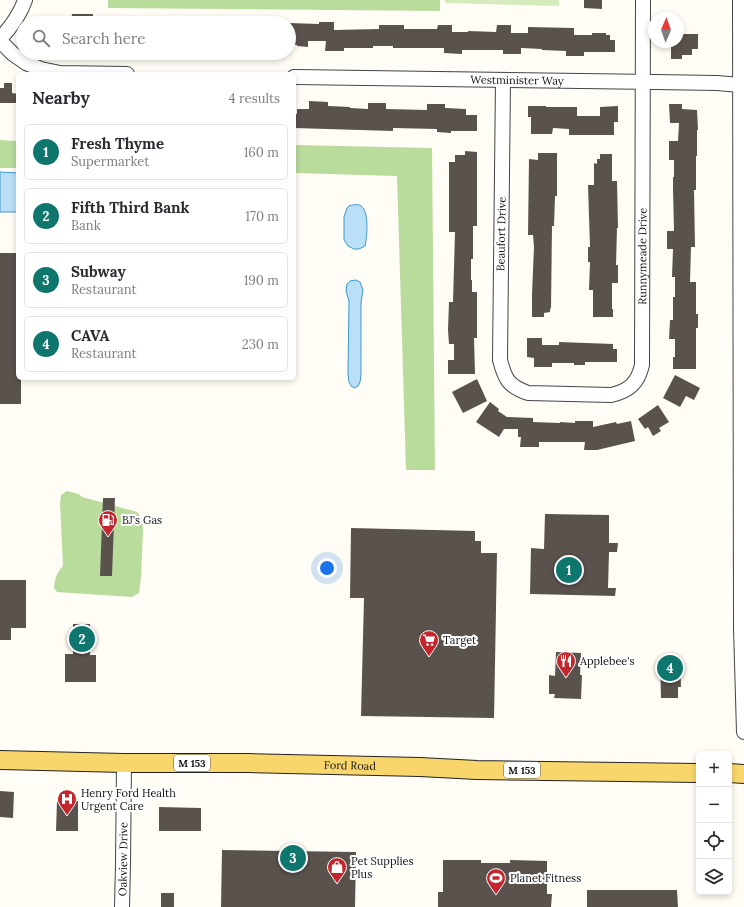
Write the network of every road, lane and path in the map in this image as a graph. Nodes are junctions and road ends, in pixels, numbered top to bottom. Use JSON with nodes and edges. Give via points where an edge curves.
{"nodes":[{"id":1,"x":25,"y":0,"type":"edge"},
{"id":2,"x":643,"y":0,"type":"edge"},
{"id":3,"x":740,"y":0,"type":"edge"},
{"id":4,"x":17,"y":16,"type":"edge"},
{"id":5,"x":16,"y":18,"type":"edge"},
{"id":6,"x":0,"y":40,"type":"edge"},
{"id":7,"x":16,"y":56,"type":"edge"},
{"id":8,"x":22,"y":60,"type":"edge"},
{"id":9,"x":55,"y":72,"type":"edge"},
{"id":10,"x":296,"y":77,"type":"edge"},
{"id":11,"x":503,"y":80,"type":"junction"},
{"id":12,"x":643,"y":82,"type":"junction"},
{"id":13,"x":740,"y":85,"type":"junction"},
{"id":14,"x":742,"y":176,"type":"edge"},
{"id":15,"x":512,"y":385,"type":"joint"},
{"id":16,"x":744,"y":732,"type":"edge"},
{"id":17,"x":0,"y":760,"type":"edge"},
{"id":18,"x":124,"y":763,"type":"junction"},
{"id":19,"x":696,"y":773,"type":"edge"},
{"id":20,"x":732,"y":773,"type":"edge"},
{"id":21,"x":744,"y":774,"type":"edge"},
{"id":22,"x":122,"y":907,"type":"edge"}],
"edges":[{"from":1,"to":4,"type":"street"},
{"from":2,"to":12,"type":"street","name":"Runnymeade Drive"},
{"from":3,"to":13,"type":"street"},
{"from":5,"to":6,"type":"street"},
{"from":6,"to":7,"type":"street"},
{"from":8,"to":9,"type":"street"},
{"from":10,"to":11,"type":"street","name":"Westminister Way"},
{"from":11,"to":12,"type":"street","name":"Westminister Way"},
{"from":11,"to":15,"type":"street","name":"Beaufort Drive","via":[[500,360],[503,372]]},
{"from":12,"to":13,"type":"street","name":"Westminister Way"},
{"from":12,"to":15,"type":"street","name":"Runnymeade Drive","via":[[642,364],[639,376],[627,390],[611,395],[528,393]]},
{"from":13,"to":14,"type":"street"},
{"from":14,"to":16,"type":"street","via":[[741,628]]},
{"from":17,"to":18,"type":"main road","name":"Ford Road","number":"M 153"},
{"from":18,"to":19,"type":"main road","name":"Ford Road","number":"M 153"},
{"from":18,"to":22,"type":"street","name":"Oakview Drive"},
{"from":20,"to":21,"type":"main road"}]}
